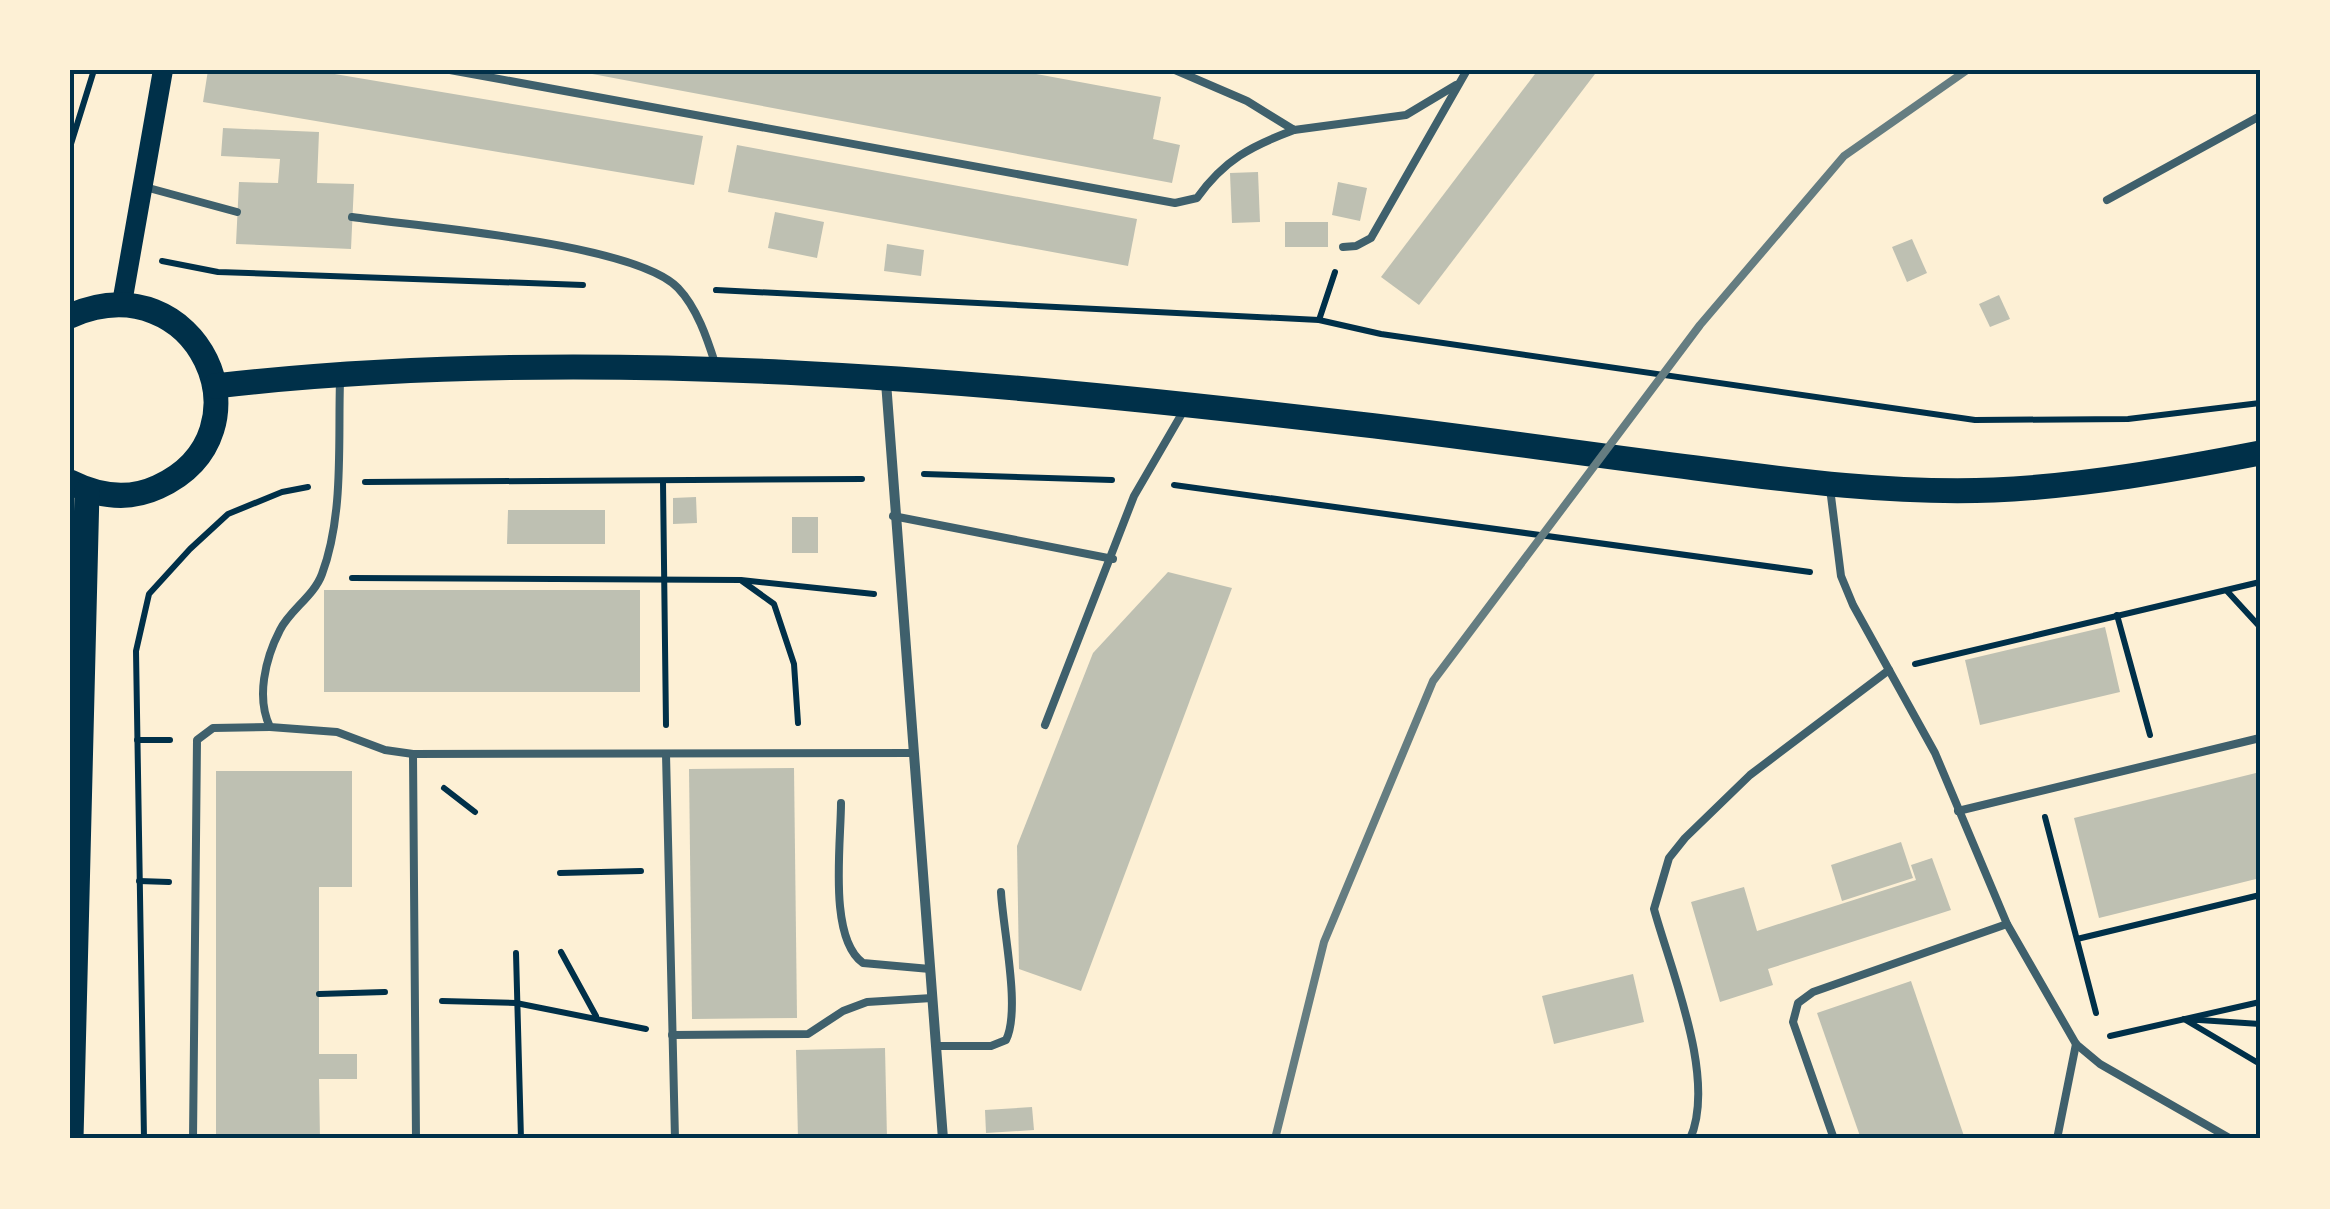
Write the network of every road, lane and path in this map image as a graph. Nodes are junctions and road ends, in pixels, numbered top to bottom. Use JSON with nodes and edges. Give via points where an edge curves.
{"nodes":[{"id":1,"x":94,"y":70,"type":"edge"},
{"id":2,"x":163,"y":70,"type":"edge"},
{"id":3,"x":450,"y":70,"type":"edge"},
{"id":4,"x":1175,"y":70,"type":"edge"},
{"id":5,"x":1466,"y":70,"type":"edge"},
{"id":6,"x":1456,"y":85,"type":"junction"},
{"id":7,"x":2260,"y":116,"type":"edge"},
{"id":8,"x":1294,"y":130,"type":"junction"},
{"id":9,"x":70,"y":148,"type":"edge"},
{"id":10,"x":142,"y":186,"type":"junction"},
{"id":11,"x":2107,"y":200,"type":"dead end"},
{"id":12,"x":237,"y":212,"type":"dead end"},
{"id":13,"x":352,"y":217,"type":"dead end"},
{"id":14,"x":1343,"y":247,"type":"dead end"},
{"id":15,"x":130,"y":256,"type":"junction"},
{"id":16,"x":1334,"y":275,"type":"dead end"},
{"id":17,"x":590,"y":285,"type":"dead end"},
{"id":18,"x":679,"y":288,"type":"junction"},
{"id":19,"x":122,"y":303,"type":"junction"},
{"id":20,"x":70,"y":316,"type":"edge"},
{"id":21,"x":1319,"y":320,"type":"junction"},
{"id":22,"x":340,"y":372,"type":"junction"},
{"id":23,"x":717,"y":372,"type":"junction"},
{"id":24,"x":886,"y":381,"type":"junction"},
{"id":25,"x":215,"y":386,"type":"junction"},
{"id":26,"x":2260,"y":402,"type":"edge"},
{"id":27,"x":1188,"y":404,"type":"junction"},
{"id":28,"x":2260,"y":452,"type":"edge"},
{"id":29,"x":890,"y":479,"type":"junction"},
{"id":30,"x":336,"y":482,"type":"junction"},
{"id":31,"x":663,"y":482,"type":"junction"},
{"id":32,"x":1142,"y":482,"type":"junction"},
{"id":33,"x":1829,"y":486,"type":"junction"},
{"id":34,"x":79,"y":487,"type":"edge"},
{"id":35,"x":894,"y":516,"type":"junction"},
{"id":36,"x":1112,"y":559,"type":"junction"},
{"id":37,"x":1841,"y":576,"type":"junction"},
{"id":38,"x":321,"y":578,"type":"junction"},
{"id":39,"x":664,"y":579,"type":"junction"},
{"id":40,"x":741,"y":580,"type":"junction"},
{"id":41,"x":2260,"y":582,"type":"edge"},
{"id":42,"x":2226,"y":590,"type":"junction"},
{"id":43,"x":901,"y":598,"type":"junction"},
{"id":44,"x":2117,"y":616,"type":"junction"},
{"id":45,"x":2260,"y":627,"type":"edge"},
{"id":46,"x":1890,"y":670,"type":"junction"},
{"id":47,"x":1045,"y":726,"type":"dead end"},
{"id":48,"x":270,"y":727,"type":"junction"},
{"id":49,"x":666,"y":736,"type":"dead end"},
{"id":50,"x":2260,"y":738,"type":"edge"},
{"id":51,"x":913,"y":752,"type":"junction"},
{"id":52,"x":412,"y":754,"type":"junction"},
{"id":53,"x":666,"y":754,"type":"junction"},
{"id":54,"x":800,"y":754,"type":"junction"},
{"id":55,"x":2158,"y":763,"type":"junction"},
{"id":56,"x":2038,"y":792,"type":"junction"},
{"id":57,"x":841,"y":804,"type":"dead end"},
{"id":58,"x":1958,"y":811,"type":"junction"},
{"id":59,"x":667,"y":871,"type":"junction"},
{"id":60,"x":560,"y":873,"type":"dead end"},
{"id":61,"x":1001,"y":892,"type":"dead end"},
{"id":62,"x":2260,"y":895,"type":"edge"},
{"id":63,"x":2007,"y":924,"type":"junction"},
{"id":64,"x":2077,"y":939,"type":"junction"},
{"id":65,"x":561,"y":952,"type":"dead end"},
{"id":66,"x":516,"y":953,"type":"dead end"},
{"id":67,"x":930,"y":969,"type":"junction"},
{"id":68,"x":385,"y":974,"type":"dead end"},
{"id":69,"x":385,"y":992,"type":"junction"},
{"id":70,"x":320,"y":994,"type":"dead end"},
{"id":71,"x":932,"y":998,"type":"junction"},
{"id":72,"x":474,"y":1002,"type":"dead end"},
{"id":73,"x":2260,"y":1002,"type":"edge"},
{"id":74,"x":516,"y":1003,"type":"junction"},
{"id":75,"x":385,"y":1010,"type":"dead end"},
{"id":76,"x":2097,"y":1014,"type":"dead end"},
{"id":77,"x":597,"y":1017,"type":"junction"},
{"id":78,"x":2184,"y":1019,"type":"junction"},
{"id":79,"x":2260,"y":1024,"type":"edge"},
{"id":80,"x":672,"y":1036,"type":"junction"},
{"id":81,"x":2076,"y":1044,"type":"junction"},
{"id":82,"x":936,"y":1046,"type":"junction"},
{"id":83,"x":2260,"y":1064,"type":"edge"},
{"id":84,"x":72,"y":1139,"type":"edge"},
{"id":85,"x":193,"y":1139,"type":"edge"},
{"id":86,"x":416,"y":1139,"type":"edge"},
{"id":87,"x":521,"y":1139,"type":"edge"},
{"id":88,"x":675,"y":1139,"type":"edge"},
{"id":89,"x":942,"y":1139,"type":"edge"},
{"id":90,"x":1690,"y":1139,"type":"edge"},
{"id":91,"x":1834,"y":1139,"type":"edge"},
{"id":92,"x":2057,"y":1139,"type":"edge"},
{"id":93,"x":2231,"y":1139,"type":"edge"}],
"edges":[{"from":1,"to":9,"type":"path"},
{"from":2,"to":10,"type":"main road"},
{"from":3,"to":8,"type":"lane","via":[[1175,203],[1197,198],[1218,168],[1245,149]]},
{"from":4,"to":8,"type":"lane"},
{"from":5,"to":6,"type":"lane"},
{"from":6,"to":8,"type":"lane","via":[[1406,115]]},
{"from":6,"to":14,"type":"lane","via":[[1371,238]]},
{"from":7,"to":11,"type":"lane"},
{"from":10,"to":12,"type":"lane"},
{"from":10,"to":15,"type":"main road"},
{"from":13,"to":18,"type":"lane","via":[[593,253]]},
{"from":15,"to":17,"type":"path","via":[[218,272]]},
{"from":15,"to":19,"type":"main road"},
{"from":16,"to":21,"type":"path"},
{"from":18,"to":21,"type":"path"},
{"from":18,"to":23,"type":"lane","via":[[706,332]]},
{"from":19,"to":20,"type":"main road"},
{"from":19,"to":25,"type":"main road","via":[[176,322],[202,350]]},
{"from":21,"to":26,"type":"path","via":[[1850,404],[1994,420],[2128,419]]},
{"from":22,"to":23,"type":"main road","via":[[524,366]]},
{"from":22,"to":25,"type":"main road"},
{"from":22,"to":30,"type":"lane"},
{"from":23,"to":24,"type":"main road"},
{"from":24,"to":27,"type":"main road"},
{"from":24,"to":29,"type":"street"},
{"from":25,"to":34,"type":"main road","via":[[212,429],[172,481],[131,495]]},
{"from":27,"to":32,"type":"lane"},
{"from":27,"to":33,"type":"main road"},
{"from":28,"to":33,"type":"main road","via":[[2137,476],[1992,490]]},
{"from":29,"to":31,"type":"path"},
{"from":29,"to":32,"type":"path","via":[[941,472]]},
{"from":29,"to":35,"type":"street"},
{"from":30,"to":31,"type":"path"},
{"from":30,"to":38,"type":"lane"},
{"from":31,"to":39,"type":"path"},
{"from":32,"to":36,"type":"lane"},
{"from":32,"to":37,"type":"path"},
{"from":33,"to":37,"type":"lane"},
{"from":34,"to":84,"type":"main road"},
{"from":35,"to":36,"type":"lane"},
{"from":35,"to":43,"type":"street"},
{"from":36,"to":47,"type":"lane"},
{"from":37,"to":46,"type":"lane"},
{"from":38,"to":39,"type":"path"},
{"from":38,"to":48,"type":"lane","via":[[280,630],[261,692]]},
{"from":39,"to":40,"type":"path"},
{"from":39,"to":49,"type":"path"},
{"from":40,"to":43,"type":"path"},
{"from":40,"to":54,"type":"path","via":[[774,604],[794,664]]},
{"from":41,"to":42,"type":"path"},
{"from":42,"to":44,"type":"path"},
{"from":42,"to":45,"type":"path"},
{"from":43,"to":51,"type":"street"},
{"from":44,"to":46,"type":"path"},
{"from":44,"to":55,"type":"path"},
{"from":46,"to":58,"type":"lane"},
{"from":46,"to":90,"type":"lane","via":[[1750,776],[1685,838],[1664,871],[1654,909],[1698,1074],[1700,1103]]},
{"from":48,"to":52,"type":"lane","via":[[337,732]]},
{"from":48,"to":85,"type":"lane","via":[[213,728],[196,740]]},
{"from":50,"to":55,"type":"lane"},
{"from":51,"to":54,"type":"lane"},
{"from":51,"to":67,"type":"street"},
{"from":52,"to":53,"type":"lane"},
{"from":52,"to":86,"type":"lane"},
{"from":53,"to":54,"type":"lane"},
{"from":53,"to":59,"type":"lane"},
{"from":55,"to":56,"type":"lane"},
{"from":56,"to":58,"type":"lane"},
{"from":56,"to":64,"type":"path"},
{"from":57,"to":67,"type":"lane","via":[[846,943],[863,962]]},
{"from":58,"to":63,"type":"lane"},
{"from":59,"to":60,"type":"path"},
{"from":59,"to":80,"type":"lane"},
{"from":61,"to":82,"type":"lane","via":[[1011,1030],[991,1046]]},
{"from":62,"to":64,"type":"path"},
{"from":63,"to":81,"type":"lane"},
{"from":63,"to":91,"type":"lane","via":[[1812,992],[1798,1003],[1793,1022]]},
{"from":64,"to":76,"type":"path"},
{"from":65,"to":77,"type":"path"},
{"from":66,"to":74,"type":"path"},
{"from":67,"to":71,"type":"street"},
{"from":68,"to":69,"type":"path"},
{"from":69,"to":70,"type":"path"},
{"from":69,"to":75,"type":"path"},
{"from":71,"to":80,"type":"lane","via":[[867,1002],[808,1034]]},
{"from":71,"to":82,"type":"street"},
{"from":72,"to":74,"type":"path"},
{"from":73,"to":78,"type":"path"},
{"from":74,"to":77,"type":"path"},
{"from":74,"to":87,"type":"path"},
{"from":77,"to":80,"type":"path"},
{"from":78,"to":79,"type":"path"},
{"from":78,"to":81,"type":"path"},
{"from":78,"to":83,"type":"path"},
{"from":80,"to":88,"type":"lane"},
{"from":81,"to":92,"type":"lane"},
{"from":81,"to":93,"type":"lane"},
{"from":82,"to":89,"type":"street"}]}
